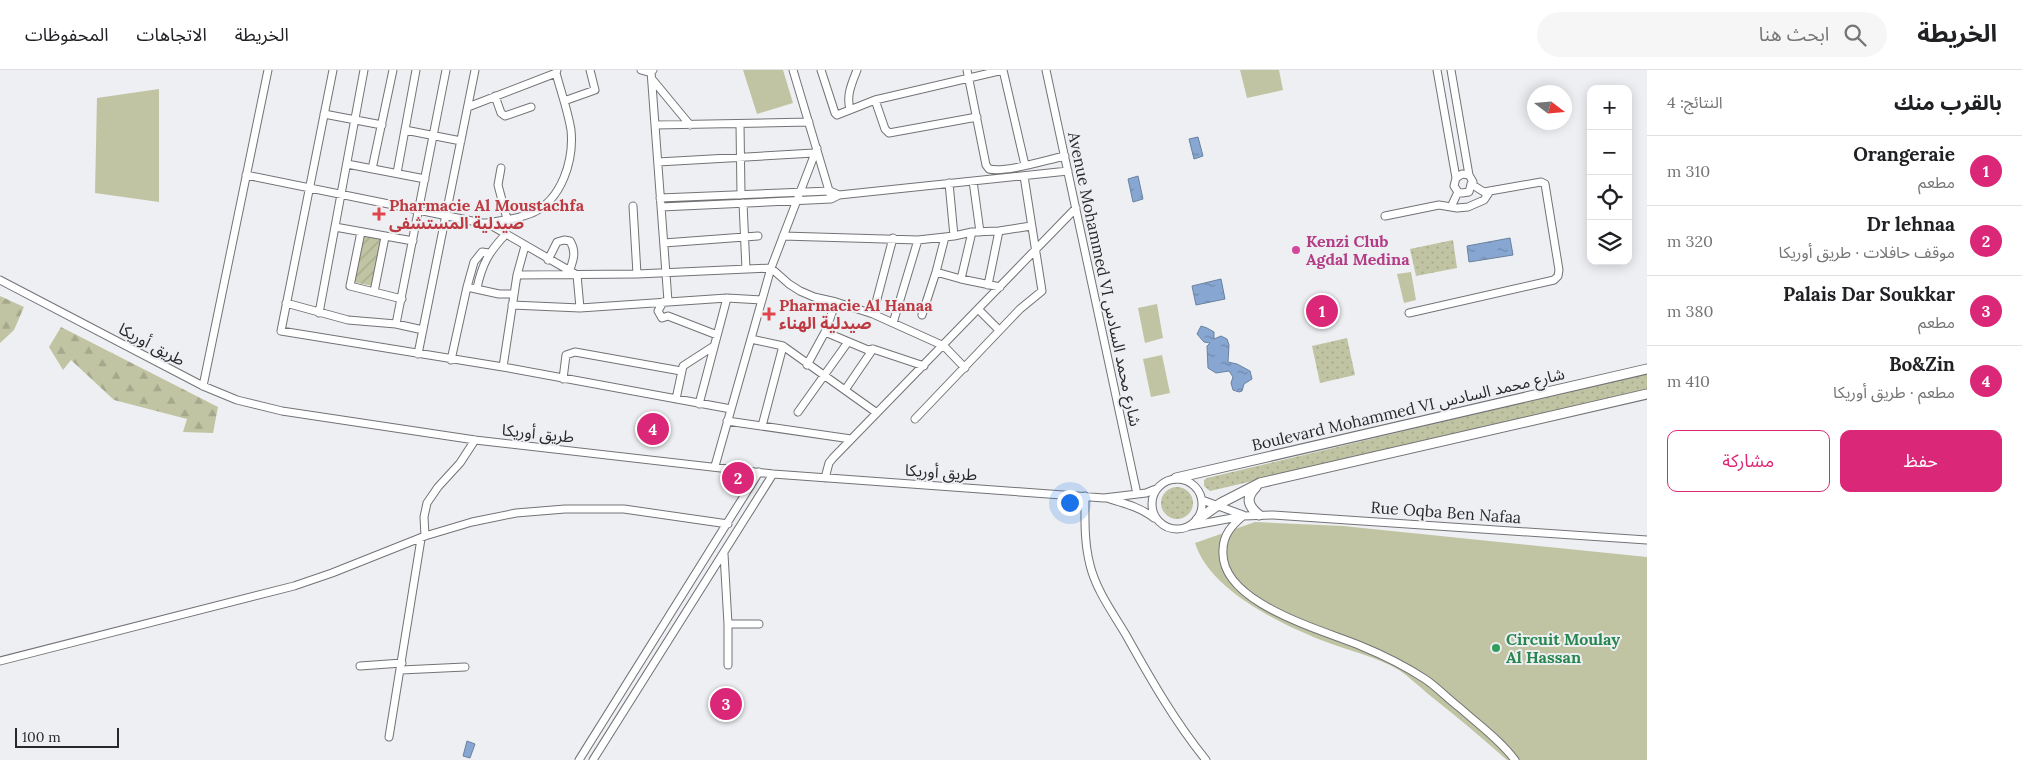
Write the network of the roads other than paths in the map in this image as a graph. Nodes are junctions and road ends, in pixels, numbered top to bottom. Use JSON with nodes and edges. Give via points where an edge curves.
{"nodes":[{"id":1,"x":268,"y":70,"type":"edge"},
{"id":2,"x":333,"y":70,"type":"edge"},
{"id":3,"x":364,"y":70,"type":"edge"},
{"id":4,"x":393,"y":70,"type":"edge"},
{"id":5,"x":416,"y":70,"type":"edge"},
{"id":6,"x":446,"y":70,"type":"edge"},
{"id":7,"x":475,"y":70,"type":"edge"},
{"id":8,"x":590,"y":70,"type":"edge"},
{"id":9,"x":641,"y":70,"type":"edge"},
{"id":10,"x":793,"y":70,"type":"edge"},
{"id":11,"x":821,"y":70,"type":"edge"},
{"id":12,"x":857,"y":70,"type":"edge"},
{"id":13,"x":1046,"y":70,"type":"edge"},
{"id":14,"x":1437,"y":70,"type":"edge"},
{"id":15,"x":1451,"y":70,"type":"edge"},
{"id":16,"x":557,"y":72,"type":"edge"},
{"id":17,"x":652,"y":73,"type":"edge"},
{"id":18,"x":968,"y":73,"type":"edge"},
{"id":19,"x":1454,"y":90,"type":"junction"},
{"id":20,"x":1441,"y":92,"type":"junction"},
{"id":21,"x":495,"y":96,"type":"junction"},
{"id":22,"x":875,"y":100,"type":"junction"},
{"id":23,"x":564,"y":102,"type":"junction"},
{"id":24,"x":468,"y":107,"type":"junction"},
{"id":25,"x":530,"y":107,"type":"dead end"},
{"id":26,"x":850,"y":108,"type":"junction"},
{"id":27,"x":324,"y":114,"type":"junction"},
{"id":28,"x":977,"y":117,"type":"junction"},
{"id":29,"x":356,"y":120,"type":"junction"},
{"id":30,"x":809,"y":122,"type":"junction"},
{"id":31,"x":740,"y":124,"type":"junction"},
{"id":32,"x":382,"y":125,"type":"junction"},
{"id":33,"x":655,"y":125,"type":"junction"},
{"id":34,"x":690,"y":125,"type":"junction"},
{"id":35,"x":405,"y":130,"type":"junction"},
{"id":36,"x":433,"y":135,"type":"junction"},
{"id":37,"x":461,"y":141,"type":"junction"},
{"id":38,"x":816,"y":150,"type":"junction"},
{"id":39,"x":1065,"y":156,"type":"junction"},
{"id":40,"x":740,"y":157,"type":"junction"},
{"id":41,"x":658,"y":162,"type":"junction"},
{"id":42,"x":347,"y":164,"type":"junction"},
{"id":43,"x":1025,"y":165,"type":"junction"},
{"id":44,"x":501,"y":168,"type":"dead end"},
{"id":45,"x":372,"y":169,"type":"junction"},
{"id":46,"x":1068,"y":171,"type":"junction"},
{"id":47,"x":397,"y":173,"type":"junction"},
{"id":48,"x":1469,"y":175,"type":"junction"},
{"id":49,"x":246,"y":176,"type":"junction"},
{"id":50,"x":1024,"y":176,"type":"junction"},
{"id":51,"x":1456,"y":178,"type":"junction"},
{"id":52,"x":425,"y":179,"type":"junction"},
{"id":53,"x":973,"y":181,"type":"junction"},
{"id":54,"x":949,"y":184,"type":"junction"},
{"id":55,"x":1471,"y":184,"type":"junction"},
{"id":56,"x":309,"y":188,"type":"junction"},
{"id":57,"x":799,"y":192,"type":"junction"},
{"id":58,"x":1458,"y":192,"type":"junction"},
{"id":59,"x":1490,"y":192,"type":"junction"},
{"id":60,"x":341,"y":195,"type":"junction"},
{"id":61,"x":741,"y":195,"type":"junction"},
{"id":62,"x":831,"y":195,"type":"junction"},
{"id":63,"x":660,"y":198,"type":"junction"},
{"id":64,"x":796,"y":201,"type":"junction"},
{"id":65,"x":743,"y":203,"type":"junction"},
{"id":66,"x":633,"y":206,"type":"dead end"},
{"id":67,"x":661,"y":207,"type":"junction"},
{"id":68,"x":1451,"y":207,"type":"junction"},
{"id":69,"x":1076,"y":208,"type":"junction"},
{"id":70,"x":418,"y":210,"type":"junction"},
{"id":71,"x":446,"y":215,"type":"junction"},
{"id":72,"x":1385,"y":216,"type":"dead end"},
{"id":73,"x":507,"y":219,"type":"junction"},
{"id":74,"x":487,"y":222,"type":"junction"},
{"id":75,"x":1031,"y":226,"type":"junction"},
{"id":76,"x":335,"y":227,"type":"junction"},
{"id":77,"x":361,"y":232,"type":"junction"},
{"id":78,"x":976,"y":232,"type":"junction"},
{"id":79,"x":999,"y":232,"type":"junction"},
{"id":80,"x":505,"y":235,"type":"junction"},
{"id":81,"x":744,"y":236,"type":"junction"},
{"id":82,"x":758,"y":236,"type":"dead end"},
{"id":83,"x":783,"y":236,"type":"junction"},
{"id":84,"x":954,"y":236,"type":"junction"},
{"id":85,"x":385,"y":237,"type":"junction"},
{"id":86,"x":893,"y":238,"type":"junction"},
{"id":87,"x":944,"y":238,"type":"junction"},
{"id":88,"x":918,"y":240,"type":"junction"},
{"id":89,"x":414,"y":242,"type":"junction"},
{"id":90,"x":664,"y":243,"type":"junction"},
{"id":91,"x":524,"y":246,"type":"junction"},
{"id":92,"x":1036,"y":250,"type":"junction"},
{"id":93,"x":489,"y":253,"type":"junction"},
{"id":94,"x":548,"y":260,"type":"junction"},
{"id":95,"x":771,"y":268,"type":"junction"},
{"id":96,"x":746,"y":270,"type":"junction"},
{"id":97,"x":936,"y":272,"type":"junction"},
{"id":98,"x":666,"y":273,"type":"junction"},
{"id":99,"x":517,"y":274,"type":"junction"},
{"id":100,"x":573,"y":274,"type":"junction"},
{"id":101,"x":637,"y":274,"type":"junction"},
{"id":102,"x":961,"y":279,"type":"junction"},
{"id":103,"x":0,"y":280,"type":"edge"},
{"id":104,"x":988,"y":285,"type":"junction"},
{"id":105,"x":467,"y":287,"type":"junction"},
{"id":106,"x":1000,"y":287,"type":"junction"},
{"id":107,"x":479,"y":290,"type":"junction"},
{"id":108,"x":374,"y":292,"type":"junction"},
{"id":109,"x":514,"y":294,"type":"junction"},
{"id":110,"x":727,"y":298,"type":"junction"},
{"id":111,"x":402,"y":299,"type":"junction"},
{"id":112,"x":762,"y":300,"type":"junction"},
{"id":113,"x":665,"y":301,"type":"junction"},
{"id":114,"x":836,"y":302,"type":"junction"},
{"id":115,"x":286,"y":303,"type":"junction"},
{"id":116,"x":512,"y":305,"type":"junction"},
{"id":117,"x":580,"y":308,"type":"junction"},
{"id":118,"x":979,"y":310,"type":"junction"},
{"id":119,"x":319,"y":313,"type":"junction"},
{"id":120,"x":1409,"y":313,"type":"dead end"},
{"id":121,"x":873,"y":314,"type":"junction"},
{"id":122,"x":922,"y":315,"type":"dead end"},
{"id":123,"x":893,"y":323,"type":"junction"},
{"id":124,"x":396,"y":324,"type":"junction"},
{"id":125,"x":423,"y":330,"type":"junction"},
{"id":126,"x":1000,"y":330,"type":"junction"},
{"id":127,"x":824,"y":332,"type":"junction"},
{"id":128,"x":717,"y":335,"type":"junction"},
{"id":129,"x":751,"y":339,"type":"junction"},
{"id":130,"x":848,"y":342,"type":"junction"},
{"id":131,"x":714,"y":346,"type":"junction"},
{"id":132,"x":783,"y":346,"type":"junction"},
{"id":133,"x":944,"y":346,"type":"junction"},
{"id":134,"x":874,"y":349,"type":"junction"},
{"id":135,"x":418,"y":354,"type":"junction"},
{"id":136,"x":451,"y":360,"type":"junction"},
{"id":137,"x":807,"y":365,"type":"junction"},
{"id":138,"x":924,"y":366,"type":"junction"},
{"id":139,"x":503,"y":367,"type":"junction"},
{"id":140,"x":965,"y":368,"type":"junction"},
{"id":141,"x":1647,"y":369,"type":"edge"},
{"id":142,"x":681,"y":371,"type":"junction"},
{"id":143,"x":825,"y":376,"type":"junction"},
{"id":144,"x":563,"y":379,"type":"junction"},
{"id":145,"x":202,"y":386,"type":"junction"},
{"id":146,"x":846,"y":390,"type":"junction"},
{"id":147,"x":1647,"y":394,"type":"edge"},
{"id":148,"x":676,"y":399,"type":"junction"},
{"id":149,"x":699,"y":404,"type":"junction"},
{"id":150,"x":731,"y":409,"type":"junction"},
{"id":151,"x":798,"y":412,"type":"dead end"},
{"id":152,"x":877,"y":413,"type":"junction"},
{"id":153,"x":915,"y":419,"type":"dead end"},
{"id":154,"x":727,"y":421,"type":"junction"},
{"id":155,"x":762,"y":426,"type":"junction"},
{"id":156,"x":851,"y":439,"type":"junction"},
{"id":157,"x":475,"y":440,"type":"junction"},
{"id":158,"x":715,"y":466,"type":"junction"},
{"id":159,"x":759,"y":472,"type":"junction"},
{"id":160,"x":773,"y":474,"type":"junction"},
{"id":161,"x":825,"y":478,"type":"junction"},
{"id":162,"x":1176,"y":478,"type":"junction"},
{"id":163,"x":1260,"y":484,"type":"junction"},
{"id":164,"x":1156,"y":488,"type":"junction"},
{"id":165,"x":1137,"y":494,"type":"junction"},
{"id":166,"x":1085,"y":496,"type":"junction"},
{"id":167,"x":1104,"y":498,"type":"junction"},
{"id":168,"x":1202,"y":500,"type":"junction"},
{"id":169,"x":1216,"y":506,"type":"junction"},
{"id":170,"x":1260,"y":515,"type":"junction"},
{"id":171,"x":1243,"y":516,"type":"junction"},
{"id":172,"x":1157,"y":520,"type":"junction"},
{"id":173,"x":1193,"y":523,"type":"junction"},
{"id":174,"x":728,"y":524,"type":"junction"},
{"id":175,"x":423,"y":538,"type":"junction"},
{"id":176,"x":1647,"y":540,"type":"edge"},
{"id":177,"x":724,"y":554,"type":"junction"},
{"id":178,"x":728,"y":624,"type":"junction"},
{"id":179,"x":759,"y":624,"type":"dead end"},
{"id":180,"x":0,"y":661,"type":"edge"},
{"id":181,"x":728,"y":665,"type":"dead end"},
{"id":182,"x":360,"y":666,"type":"dead end"},
{"id":183,"x":402,"y":667,"type":"junction"},
{"id":184,"x":465,"y":667,"type":"dead end"},
{"id":185,"x":389,"y":737,"type":"dead end"},
{"id":186,"x":585,"y":751,"type":"junction"},
{"id":187,"x":594,"y":759,"type":"edge"},
{"id":188,"x":579,"y":760,"type":"edge"},
{"id":189,"x":1206,"y":760,"type":"edge"},
{"id":190,"x":1515,"y":760,"type":"edge"}],
"edges":[{"from":1,"to":49,"type":"street"},
{"from":2,"to":27,"type":"street"},
{"from":3,"to":29,"type":"street"},
{"from":4,"to":32,"type":"street"},
{"from":5,"to":35,"type":"street"},
{"from":6,"to":36,"type":"street"},
{"from":7,"to":24,"type":"street"},
{"from":8,"to":23,"type":"street","via":[[594,90]]},
{"from":9,"to":17,"type":"street"},
{"from":10,"to":30,"type":"street"},
{"from":11,"to":26,"type":"street","via":[[836,114]]},
{"from":12,"to":26,"type":"street","via":[[849,92]]},
{"from":13,"to":39,"type":"street","name":"Avenue Mohammed VI شارع محمد السادس"},
{"from":14,"to":20,"type":"street"},
{"from":15,"to":19,"type":"street"},
{"from":16,"to":21,"type":"street"},
{"from":16,"to":23,"type":"street"},
{"from":17,"to":33,"type":"street"},
{"from":17,"to":34,"type":"street"},
{"from":18,"to":22,"type":"street"},
{"from":18,"to":28,"type":"street"},
{"from":18,"to":43,"type":"street","via":[[1003,70]]},
{"from":19,"to":20,"type":"street"},
{"from":19,"to":48,"type":"street"},
{"from":20,"to":51,"type":"street"},
{"from":21,"to":24,"type":"street"},
{"from":21,"to":25,"type":"street","via":[[505,116]]},
{"from":22,"to":26,"type":"street"},
{"from":22,"to":28,"type":"street","via":[[889,133]]},
{"from":23,"to":73,"type":"street","via":[[571,135],[570,155],[563,180],[541,208]]},
{"from":24,"to":37,"type":"street"},
{"from":27,"to":29,"type":"street"},
{"from":27,"to":56,"type":"street"},
{"from":28,"to":43,"type":"street","via":[[989,169]]},
{"from":29,"to":32,"type":"street"},
{"from":29,"to":42,"type":"street"},
{"from":30,"to":31,"type":"street"},
{"from":30,"to":38,"type":"street"},
{"from":31,"to":34,"type":"street"},
{"from":31,"to":40,"type":"street"},
{"from":32,"to":45,"type":"street"},
{"from":33,"to":34,"type":"street"},
{"from":33,"to":41,"type":"street"},
{"from":35,"to":36,"type":"street"},
{"from":35,"to":47,"type":"street"},
{"from":36,"to":37,"type":"street"},
{"from":36,"to":52,"type":"street"},
{"from":37,"to":71,"type":"street"},
{"from":38,"to":40,"type":"street"},
{"from":38,"to":57,"type":"street"},
{"from":38,"to":62,"type":"street"},
{"from":39,"to":43,"type":"street"},
{"from":39,"to":46,"type":"street","name":"Avenue Mohammed VI شارع محمد السادس"},
{"from":40,"to":41,"type":"street"},
{"from":40,"to":61,"type":"street"},
{"from":41,"to":63,"type":"street"},
{"from":42,"to":45,"type":"street"},
{"from":42,"to":60,"type":"street"},
{"from":44,"to":73,"type":"street","via":[[498,185]]},
{"from":45,"to":47,"type":"street"},
{"from":46,"to":50,"type":"street"},
{"from":46,"to":69,"type":"street","name":"Avenue Mohammed VI شارع محمد السادس"},
{"from":47,"to":52,"type":"street"},
{"from":48,"to":51,"type":"street","via":[[1462,174]]},
{"from":48,"to":55,"type":"street","via":[[1473,186]]},
{"from":49,"to":56,"type":"street"},
{"from":49,"to":145,"type":"street"},
{"from":50,"to":53,"type":"street"},
{"from":50,"to":75,"type":"street"},
{"from":51,"to":58,"type":"street","via":[[1454,186]]},
{"from":52,"to":70,"type":"street"},
{"from":53,"to":54,"type":"street"},
{"from":53,"to":78,"type":"street"},
{"from":54,"to":62,"type":"street"},
{"from":54,"to":84,"type":"street"},
{"from":55,"to":58,"type":"street","via":[[1469,192]]},
{"from":55,"to":59,"type":"street","via":[[1480,191]]},
{"from":56,"to":60,"type":"street"},
{"from":56,"to":115,"type":"street"},
{"from":57,"to":61,"type":"street"},
{"from":57,"to":62,"type":"street"},
{"from":57,"to":64,"type":"street"},
{"from":58,"to":68,"type":"street"},
{"from":59,"to":68,"type":"street","via":[[1476,205]]},
{"from":59,"to":120,"type":"street","via":[[1541,182],[1546,184],[1558,276],[1554,280]]},
{"from":60,"to":70,"type":"street"},
{"from":60,"to":76,"type":"street"},
{"from":61,"to":63,"type":"street"},
{"from":62,"to":64,"type":"street"},
{"from":63,"to":67,"type":"street"},
{"from":64,"to":65,"type":"street"},
{"from":64,"to":83,"type":"street"},
{"from":65,"to":67,"type":"street"},
{"from":65,"to":81,"type":"street"},
{"from":66,"to":101,"type":"street"},
{"from":67,"to":90,"type":"street"},
{"from":68,"to":72,"type":"street","via":[[1418,208]]},
{"from":69,"to":92,"type":"street"},
{"from":69,"to":165,"type":"street","name":"Avenue Mohammed VI شارع محمد السادس"},
{"from":70,"to":71,"type":"street"},
{"from":70,"to":89,"type":"street"},
{"from":71,"to":74,"type":"street"},
{"from":71,"to":125,"type":"street"},
{"from":73,"to":74,"type":"street"},
{"from":74,"to":80,"type":"street"},
{"from":75,"to":79,"type":"street"},
{"from":75,"to":92,"type":"street"},
{"from":76,"to":77,"type":"street"},
{"from":76,"to":119,"type":"street"},
{"from":77,"to":85,"type":"street"},
{"from":77,"to":108,"type":"street","via":[[350,286]]},
{"from":78,"to":79,"type":"street"},
{"from":78,"to":84,"type":"street"},
{"from":78,"to":102,"type":"street"},
{"from":79,"to":104,"type":"street"},
{"from":80,"to":91,"type":"street"},
{"from":80,"to":93,"type":"street"},
{"from":81,"to":82,"type":"street"},
{"from":81,"to":90,"type":"street"},
{"from":81,"to":96,"type":"street"},
{"from":83,"to":86,"type":"street"},
{"from":83,"to":95,"type":"street"},
{"from":84,"to":87,"type":"street"},
{"from":85,"to":89,"type":"street"},
{"from":85,"to":108,"type":"street"},
{"from":86,"to":88,"type":"street"},
{"from":86,"to":121,"type":"street"},
{"from":87,"to":88,"type":"street"},
{"from":87,"to":97,"type":"street"},
{"from":88,"to":123,"type":"street"},
{"from":89,"to":111,"type":"street"},
{"from":90,"to":98,"type":"street"},
{"from":91,"to":94,"type":"street"},
{"from":91,"to":99,"type":"street"},
{"from":92,"to":106,"type":"street"},
{"from":92,"to":126,"type":"street","via":[[1042,291]]},
{"from":93,"to":105,"type":"street","via":[[482,252],[476,257]]},
{"from":93,"to":107,"type":"street","via":[[478,282]]},
{"from":94,"to":100,"type":"street"},
{"from":94,"to":100,"type":"street","via":[[557,242],[570,241],[575,256]]},
{"from":95,"to":96,"type":"street"},
{"from":95,"to":112,"type":"street"},
{"from":95,"to":114,"type":"street","via":[[800,291]]},
{"from":96,"to":98,"type":"street"},
{"from":97,"to":102,"type":"street"},
{"from":97,"to":122,"type":"street"},
{"from":98,"to":101,"type":"street"},
{"from":98,"to":113,"type":"street"},
{"from":99,"to":100,"type":"street"},
{"from":99,"to":109,"type":"street"},
{"from":100,"to":101,"type":"street"},
{"from":100,"to":117,"type":"street"},
{"from":102,"to":104,"type":"street"},
{"from":103,"to":145,"type":"street","name":"طريق أوريكا"},
{"from":104,"to":106,"type":"street"},
{"from":105,"to":107,"type":"street"},
{"from":105,"to":136,"type":"street"},
{"from":106,"to":118,"type":"street"},
{"from":107,"to":109,"type":"street"},
{"from":108,"to":111,"type":"street"},
{"from":109,"to":116,"type":"street"},
{"from":110,"to":112,"type":"street"},
{"from":110,"to":113,"type":"street"},
{"from":110,"to":128,"type":"street"},
{"from":111,"to":124,"type":"street"},
{"from":112,"to":129,"type":"street"},
{"from":113,"to":117,"type":"street"},
{"from":113,"to":128,"type":"street","via":[[658,311],[662,318],[668,316]]},
{"from":114,"to":121,"type":"street"},
{"from":114,"to":127,"type":"street"},
{"from":115,"to":119,"type":"street"},
{"from":115,"to":135,"type":"street","via":[[282,331]]},
{"from":116,"to":117,"type":"street"},
{"from":116,"to":139,"type":"street"},
{"from":118,"to":126,"type":"street"},
{"from":118,"to":133,"type":"street"},
{"from":119,"to":124,"type":"street","via":[[348,320]]},
{"from":121,"to":123,"type":"street"},
{"from":123,"to":133,"type":"street"},
{"from":124,"to":125,"type":"street"},
{"from":125,"to":135,"type":"street"},
{"from":126,"to":140,"type":"street"},
{"from":127,"to":130,"type":"street"},
{"from":127,"to":137,"type":"street"},
{"from":128,"to":131,"type":"street"},
{"from":129,"to":132,"type":"street"},
{"from":129,"to":150,"type":"street"},
{"from":130,"to":134,"type":"street","via":[[868,350]]},
{"from":130,"to":143,"type":"street"},
{"from":131,"to":142,"type":"street","via":[[686,363]]},
{"from":131,"to":149,"type":"street"},
{"from":132,"to":137,"type":"street"},
{"from":132,"to":155,"type":"street"},
{"from":133,"to":138,"type":"street"},
{"from":133,"to":140,"type":"street"},
{"from":134,"to":138,"type":"street"},
{"from":134,"to":146,"type":"street"},
{"from":135,"to":136,"type":"street"},
{"from":136,"to":139,"type":"street"},
{"from":137,"to":143,"type":"street"},
{"from":138,"to":152,"type":"street"},
{"from":139,"to":144,"type":"street"},
{"from":140,"to":153,"type":"street"},
{"from":141,"to":162,"type":"main road","name":"Boulevard Mohammed VI شارع محمد السادس"},
{"from":142,"to":144,"type":"street","via":[[575,352],[566,355]]},
{"from":142,"to":148,"type":"street"},
{"from":143,"to":146,"type":"street"},
{"from":143,"to":151,"type":"street"},
{"from":144,"to":148,"type":"street"},
{"from":145,"to":157,"type":"street","name":"طريق أوريكا","via":[[237,400],[282,411]]},
{"from":146,"to":152,"type":"street"},
{"from":147,"to":163,"type":"main road"},
{"from":148,"to":149,"type":"street"},
{"from":149,"to":150,"type":"street"},
{"from":150,"to":154,"type":"street"},
{"from":152,"to":156,"type":"street"},
{"from":154,"to":155,"type":"street"},
{"from":154,"to":158,"type":"street"},
{"from":155,"to":156,"type":"street"},
{"from":156,"to":161,"type":"street","via":[[831,461]]},
{"from":157,"to":158,"type":"street","name":"طريق أوريكا"},
{"from":157,"to":175,"type":"street","via":[[460,464],[427,503]]},
{"from":158,"to":159,"type":"street","name":"طريق أوريكا"},
{"from":159,"to":160,"type":"street","name":"طريق أوريكا"},
{"from":159,"to":174,"type":"street"},
{"from":160,"to":161,"type":"street","name":"طريق أوريكا"},
{"from":160,"to":177,"type":"street"},
{"from":161,"to":166,"type":"street","name":"طريق أوريكا"},
{"from":162,"to":164,"type":"street"},
{"from":162,"to":168,"type":"street","via":[[1193,484]]},
{"from":163,"to":169,"type":"main road"},
{"from":163,"to":170,"type":"main road","via":[[1248,502]]},
{"from":164,"to":165,"type":"street","name":"طريق أوريكا"},
{"from":164,"to":172,"type":"street","via":[[1151,505]]},
{"from":165,"to":167,"type":"street","name":"طريق أوريكا"},
{"from":166,"to":167,"type":"street","name":"طريق أوريكا"},
{"from":166,"to":189,"type":"street","via":[[1087,554],[1098,587],[1168,706]]},
{"from":167,"to":172,"type":"street","name":"طريق أوريكا","via":[[1141,510]]},
{"from":168,"to":169,"type":"street","name":"Rue Oqba Ben Nafaa"},
{"from":168,"to":173,"type":"street","via":[[1201,511]]},
{"from":169,"to":171,"type":"street","name":"Rue Oqba Ben Nafaa"},
{"from":169,"to":173,"type":"main road"},
{"from":170,"to":171,"type":"street","name":"Rue Oqba Ben Nafaa"},
{"from":170,"to":176,"type":"street","name":"Rue Oqba Ben Nafaa"},
{"from":171,"to":173,"type":"street","name":"Rue Oqba Ben Nafaa"},
{"from":171,"to":190,"type":"street","via":[[1230,527],[1223,544],[1222,556],[1235,583],[1250,596],[1287,617],[1378,653],[1426,679],[1488,732]]},
{"from":172,"to":173,"type":"street","via":[[1172,529]]},
{"from":174,"to":175,"type":"street","via":[[624,509],[566,509],[516,513],[472,522]]},
{"from":174,"to":186,"type":"street"},
{"from":175,"to":180,"type":"street","via":[[294,586]]},
{"from":175,"to":183,"type":"street"},
{"from":177,"to":178,"type":"street"},
{"from":177,"to":187,"type":"street"},
{"from":178,"to":179,"type":"street"},
{"from":178,"to":181,"type":"street"},
{"from":182,"to":183,"type":"street"},
{"from":183,"to":184,"type":"street"},
{"from":183,"to":185,"type":"street"},
{"from":186,"to":187,"type":"street"},
{"from":186,"to":188,"type":"street"}]}
